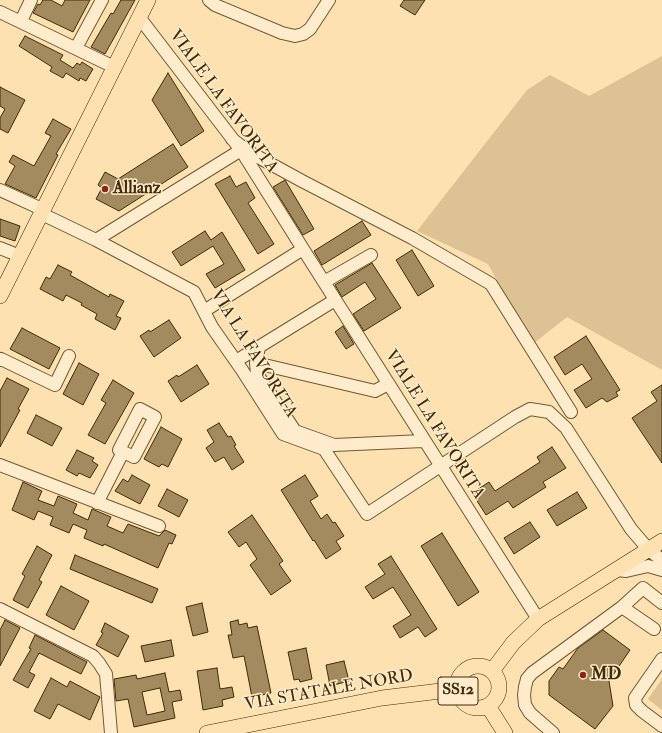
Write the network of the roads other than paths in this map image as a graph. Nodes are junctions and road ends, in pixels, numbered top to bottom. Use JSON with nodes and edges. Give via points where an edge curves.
{"nodes":[{"id":1,"x":31,"y":0,"type":"edge"},
{"id":2,"x":102,"y":0,"type":"edge"},
{"id":3,"x":148,"y":0,"type":"edge"},
{"id":4,"x":209,"y":0,"type":"edge"},
{"id":5,"x":329,"y":0,"type":"edge"},
{"id":6,"x":0,"y":12,"type":"edge"},
{"id":7,"x":139,"y":17,"type":"junction"},
{"id":8,"x":20,"y":21,"type":"junction"},
{"id":9,"x":76,"y":48,"type":"junction"},
{"id":10,"x":114,"y":66,"type":"junction"},
{"id":11,"x":232,"y":139,"type":"junction"},
{"id":12,"x":240,"y":150,"type":"junction"},
{"id":13,"x":0,"y":190,"type":"edge"},
{"id":14,"x":43,"y":212,"type":"junction"},
{"id":15,"x":96,"y":240,"type":"junction"},
{"id":16,"x":0,"y":248,"type":"edge"},
{"id":17,"x":303,"y":249,"type":"junction"},
{"id":18,"x":371,"y":255,"type":"dead end"},
{"id":19,"x":20,"y":256,"type":"junction"},
{"id":20,"x":324,"y":282,"type":"junction"},
{"id":21,"x":0,"y":296,"type":"edge"},
{"id":22,"x":335,"y":300,"type":"junction"},
{"id":23,"x":204,"y":311,"type":"junction"},
{"id":24,"x":259,"y":347,"type":"junction"},
{"id":25,"x":69,"y":356,"type":"dead end"},
{"id":26,"x":0,"y":360,"type":"edge"},
{"id":27,"x":236,"y":361,"type":"junction"},
{"id":28,"x":256,"y":363,"type":"junction"},
{"id":29,"x":388,"y":384,"type":"junction"},
{"id":30,"x":571,"y":412,"type":"dead end"},
{"id":31,"x":423,"y":441,"type":"junction"},
{"id":32,"x":123,"y":452,"type":"dead end"},
{"id":33,"x":0,"y":465,"type":"edge"},
{"id":34,"x":440,"y":466,"type":"junction"},
{"id":35,"x":97,"y":503,"type":"junction"},
{"id":36,"x":160,"y":526,"type":"dead end"},
{"id":37,"x":662,"y":542,"type":"edge"},
{"id":38,"x":649,"y":550,"type":"junction"},
{"id":39,"x":659,"y":566,"type":"edge"},
{"id":40,"x":618,"y":570,"type":"junction"},
{"id":41,"x":662,"y":603,"type":"edge"},
{"id":42,"x":622,"y":607,"type":"junction"},
{"id":43,"x":0,"y":608,"type":"edge"},
{"id":44,"x":538,"y":619,"type":"junction"},
{"id":45,"x":654,"y":629,"type":"dead end"},
{"id":46,"x":662,"y":659,"type":"edge"},
{"id":47,"x":492,"y":671,"type":"junction"},
{"id":48,"x":457,"y":689,"type":"junction"},
{"id":49,"x":488,"y":706,"type":"junction"},
{"id":50,"x":662,"y":726,"type":"edge"},
{"id":51,"x":247,"y":729,"type":"edge"},
{"id":52,"x":111,"y":733,"type":"edge"},
{"id":53,"x":207,"y":733,"type":"edge"},
{"id":54,"x":505,"y":733,"type":"edge"},
{"id":55,"x":553,"y":733,"type":"edge"}],
"edges":[{"from":1,"to":8,"type":"street"},
{"from":2,"to":9,"type":"street"},
{"from":3,"to":7,"type":"main road"},
{"from":4,"to":5,"type":"street","via":[[221,8],[282,33],[296,36],[310,29]]},
{"from":6,"to":8,"type":"street"},
{"from":7,"to":10,"type":"main road"},
{"from":7,"to":11,"type":"street","name":"VIALE LA FAVORITA"},
{"from":8,"to":9,"type":"street"},
{"from":9,"to":10,"type":"street"},
{"from":10,"to":14,"type":"main road"},
{"from":11,"to":12,"type":"street","name":"VIALE LA FAVORITA"},
{"from":11,"to":30,"type":"street","via":[[249,152],[412,238],[491,284]]},
{"from":12,"to":15,"type":"street"},
{"from":12,"to":17,"type":"street","name":"VIALE LA FAVORITA"},
{"from":13,"to":14,"type":"street","name":"VIA LA FAVORITA"},
{"from":14,"to":15,"type":"street","name":"VIA LA FAVORITA"},
{"from":14,"to":19,"type":"main road"},
{"from":15,"to":23,"type":"street","name":"VIA LA FAVORITA","via":[[194,292]]},
{"from":16,"to":19,"type":"street"},
{"from":17,"to":20,"type":"street","name":"VIALE LA FAVORITA"},
{"from":17,"to":23,"type":"street"},
{"from":18,"to":20,"type":"street"},
{"from":19,"to":21,"type":"main road"},
{"from":20,"to":22,"type":"street","name":"VIALE LA FAVORITA"},
{"from":22,"to":24,"type":"street"},
{"from":22,"to":29,"type":"street","name":"VIALE LA FAVORITA"},
{"from":23,"to":27,"type":"street","name":"VIA LA FAVORITA"},
{"from":24,"to":27,"type":"street"},
{"from":24,"to":28,"type":"street"},
{"from":25,"to":26,"type":"street","via":[[55,385]]},
{"from":27,"to":34,"type":"street","name":"VIA LA FAVORITA","via":[[283,434],[324,449],[366,514]]},
{"from":28,"to":29,"type":"street","via":[[375,391]]},
{"from":28,"to":31,"type":"street","via":[[257,374],[295,431],[334,446]]},
{"from":29,"to":31,"type":"street","name":"VIALE LA FAVORITA"},
{"from":31,"to":34,"type":"street","name":"VIALE LA FAVORITA"},
{"from":32,"to":35,"type":"street"},
{"from":33,"to":35,"type":"street"},
{"from":34,"to":38,"type":"street","via":[[530,409],[548,412],[566,428],[631,529]]},
{"from":34,"to":44,"type":"street","name":"VIALE LA FAVORITA"},
{"from":35,"to":36,"type":"street"},
{"from":37,"to":38,"type":"main road"},
{"from":38,"to":39,"type":"street"},
{"from":38,"to":40,"type":"main road"},
{"from":39,"to":40,"type":"street"},
{"from":40,"to":44,"type":"main road"},
{"from":41,"to":42,"type":"street","via":[[643,588]]},
{"from":42,"to":45,"type":"street"},
{"from":42,"to":55,"type":"street","via":[[547,660],[527,679],[525,705],[530,713]]},
{"from":43,"to":52,"type":"street","via":[[93,656],[100,663],[106,674]]},
{"from":44,"to":47,"type":"main road","via":[[513,643]]},
{"from":46,"to":50,"type":"street","via":[[635,698],[636,705]]},
{"from":47,"to":48,"type":"main road","number":"SS12","via":[[479,666],[466,670],[461,675]]},
{"from":47,"to":49,"type":"main road","number":"SS12","via":[[499,682],[499,689],[498,696]]},
{"from":48,"to":49,"type":"main road","number":"SS12","via":[[461,700],[471,707]]},
{"from":48,"to":51,"type":"main road","name":"VIA STATALE NORD","number":"SS12","via":[[382,698]]},
{"from":49,"to":54,"type":"main road","number":"SS12"},
{"from":51,"to":53,"type":"main road","name":"VIA STATALE NORD","number":"SS12"}]}
